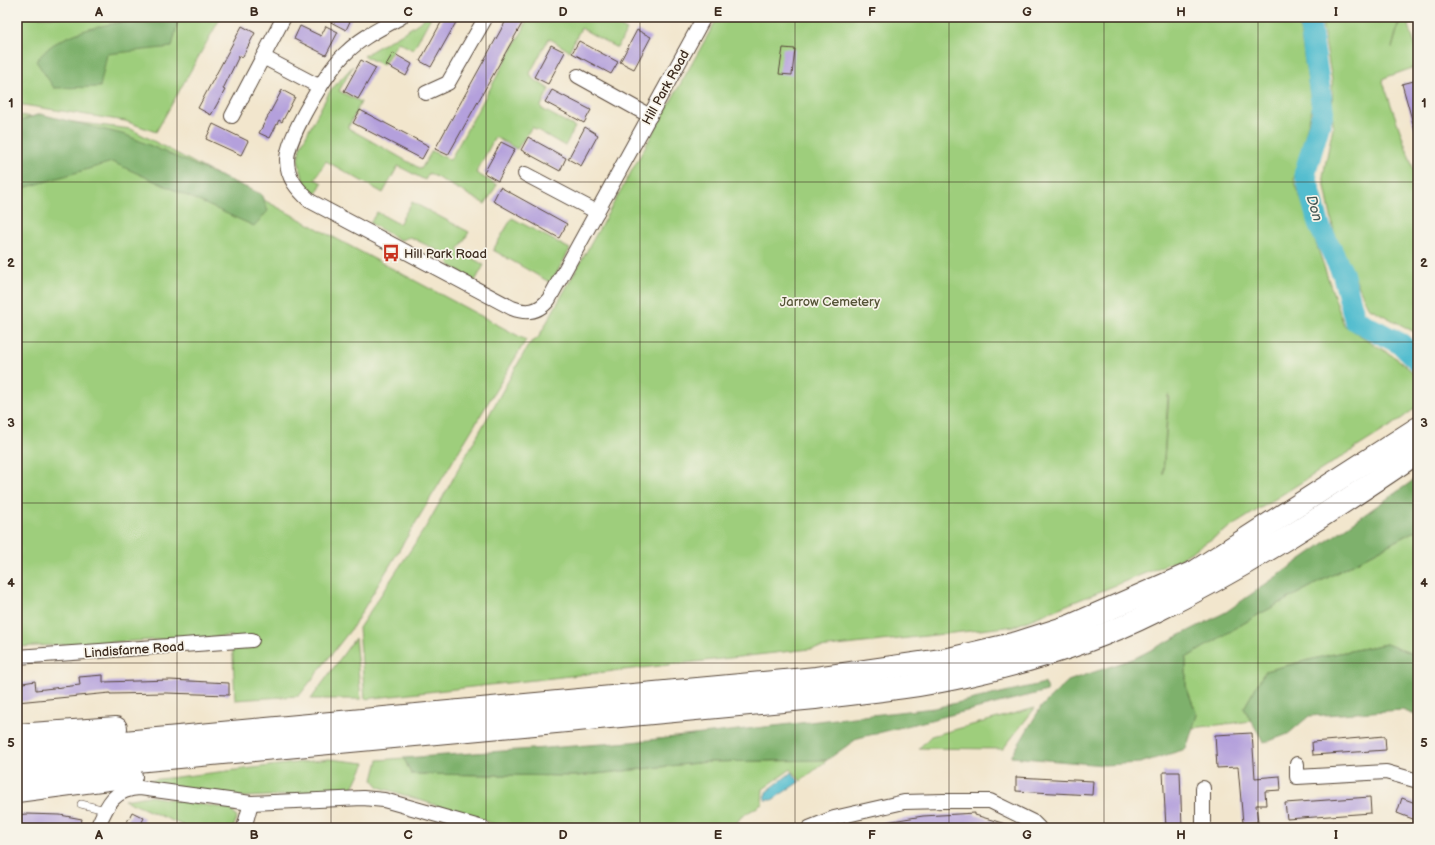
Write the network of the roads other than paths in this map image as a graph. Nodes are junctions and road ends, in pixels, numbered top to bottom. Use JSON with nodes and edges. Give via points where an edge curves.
{"nodes":[{"id":1,"x":284,"y":17,"type":"edge"},
{"id":2,"x":401,"y":17,"type":"edge"},
{"id":3,"x":486,"y":17,"type":"edge"},
{"id":4,"x":702,"y":17,"type":"edge"},
{"id":5,"x":385,"y":21,"type":"edge"},
{"id":6,"x":263,"y":57,"type":"junction"},
{"id":7,"x":578,"y":76,"type":"dead end"},
{"id":8,"x":320,"y":87,"type":"junction"},
{"id":9,"x":426,"y":93,"type":"dead end"},
{"id":10,"x":232,"y":116,"type":"dead end"},
{"id":11,"x":650,"y":116,"type":"junction"},
{"id":12,"x":525,"y":174,"type":"dead end"},
{"id":13,"x":597,"y":212,"type":"junction"},
{"id":14,"x":1418,"y":428,"type":"edge"},
{"id":15,"x":1418,"y":452,"type":"edge"},
{"id":16,"x":252,"y":640,"type":"dead end"},
{"id":17,"x":17,"y":657,"type":"edge"},
{"id":18,"x":422,"y":725,"type":"junction"},
{"id":19,"x":17,"y":735,"type":"edge"},
{"id":20,"x":17,"y":752,"type":"edge"},
{"id":21,"x":1297,"y":764,"type":"dead end"},
{"id":22,"x":17,"y":772,"type":"edge"},
{"id":23,"x":1418,"y":781,"type":"edge"},
{"id":24,"x":1203,"y":788,"type":"dead end"},
{"id":25,"x":17,"y":791,"type":"edge"},
{"id":26,"x":251,"y":803,"type":"junction"},
{"id":27,"x":81,"y":804,"type":"dead end"},
{"id":28,"x":105,"y":810,"type":"junction"},
{"id":29,"x":97,"y":828,"type":"edge"},
{"id":30,"x":244,"y":828,"type":"edge"},
{"id":31,"x":483,"y":828,"type":"edge"},
{"id":32,"x":809,"y":828,"type":"edge"},
{"id":33,"x":1039,"y":828,"type":"edge"},
{"id":34,"x":1203,"y":828,"type":"edge"}],
"edges":[{"from":1,"to":6,"type":"street"},
{"from":2,"to":5,"type":"street","name":"Hill Park Road"},
{"from":3,"to":9,"type":"street","via":[[448,83]]},
{"from":4,"to":11,"type":"street","name":"Hill Park Road"},
{"from":5,"to":8,"type":"street","name":"Hill Park Road","via":[[334,64]]},
{"from":6,"to":8,"type":"street"},
{"from":6,"to":10,"type":"street"},
{"from":7,"to":11,"type":"street"},
{"from":8,"to":13,"type":"street","name":"Hill Park Road","via":[[289,148],[288,172],[301,193],[310,202],[512,308],[528,312],[544,306]]},
{"from":11,"to":13,"type":"street","name":"Hill Park Road"},
{"from":12,"to":13,"type":"street"},
{"from":14,"to":18,"type":"highway","via":[[1196,572],[1070,626],[1017,642],[949,659],[816,678]]},
{"from":15,"to":18,"type":"highway","via":[[1228,574],[1154,613],[1039,656],[969,675],[815,698]]},
{"from":16,"to":17,"type":"street","name":"Lindisfarne Road"},
{"from":18,"to":19,"type":"highway","via":[[359,714],[284,716]]},
{"from":18,"to":20,"type":"highway"},
{"from":18,"to":22,"type":"highway"},
{"from":18,"to":25,"type":"highway","via":[[334,750]]},
{"from":21,"to":23,"type":"street","via":[[1297,777],[1386,772]]},
{"from":24,"to":34,"type":"street"},
{"from":26,"to":28,"type":"street","via":[[140,788],[121,791]]},
{"from":26,"to":30,"type":"street"},
{"from":26,"to":31,"type":"street","via":[[370,799],[395,803]]},
{"from":27,"to":28,"type":"lane"},
{"from":28,"to":29,"type":"street"},
{"from":32,"to":33,"type":"street","via":[[834,818],[904,802],[944,801],[990,801]]}]}
